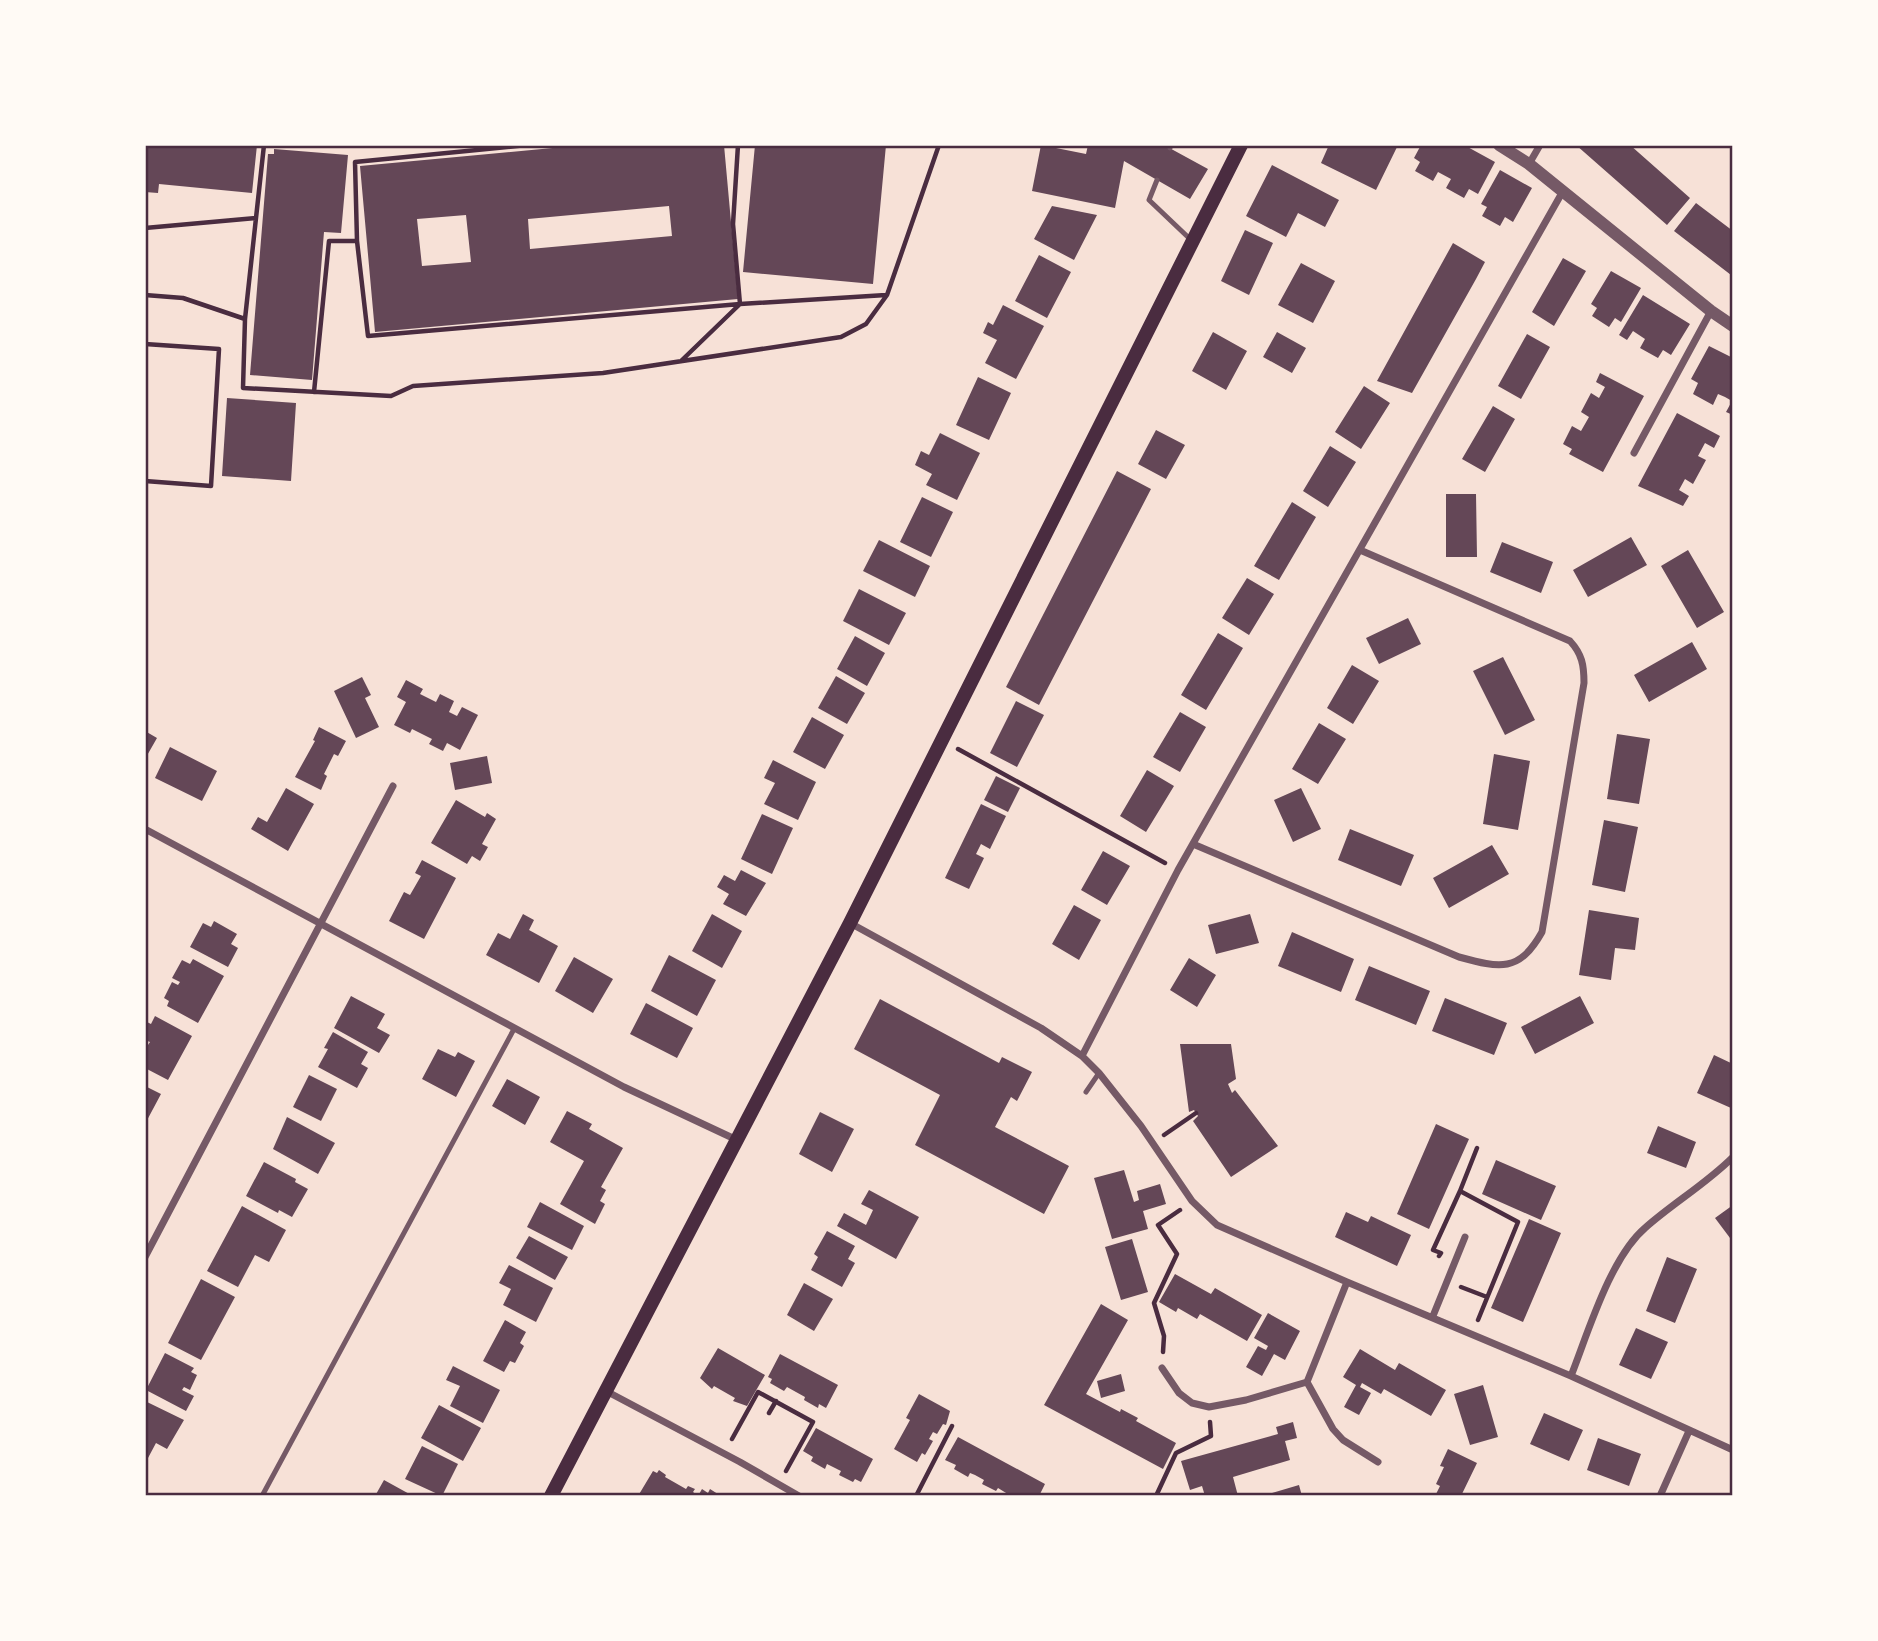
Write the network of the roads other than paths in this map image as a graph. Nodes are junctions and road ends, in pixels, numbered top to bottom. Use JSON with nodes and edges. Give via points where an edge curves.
{"nodes":[{"id":1,"x":1241,"y":145,"type":"edge"},
{"id":2,"x":1499,"y":145,"type":"edge"},
{"id":3,"x":1540,"y":145,"type":"edge"},
{"id":4,"x":1529,"y":164,"type":"junction"},
{"id":5,"x":1157,"y":180,"type":"dead end"},
{"id":6,"x":1563,"y":191,"type":"junction"},
{"id":7,"x":1193,"y":241,"type":"junction"},
{"id":8,"x":1711,"y":312,"type":"junction"},
{"id":9,"x":1731,"y":321,"type":"edge"},
{"id":10,"x":1634,"y":453,"type":"dead end"},
{"id":11,"x":1360,"y":550,"type":"junction"},
{"id":12,"x":393,"y":786,"type":"dead end"},
{"id":13,"x":145,"y":829,"type":"edge"},
{"id":14,"x":1194,"y":844,"type":"junction"},
{"id":15,"x":320,"y":923,"type":"junction"},
{"id":16,"x":850,"y":923,"type":"junction"},
{"id":17,"x":514,"y":1029,"type":"junction"},
{"id":18,"x":1082,"y":1056,"type":"junction"},
{"id":19,"x":1099,"y":1073,"type":"junction"},
{"id":20,"x":1086,"y":1092,"type":"dead end"},
{"id":21,"x":737,"y":1140,"type":"junction"},
{"id":22,"x":1733,"y":1157,"type":"edge"},
{"id":23,"x":1465,"y":1237,"type":"dead end"},
{"id":24,"x":145,"y":1256,"type":"edge"},
{"id":25,"x":1347,"y":1282,"type":"junction"},
{"id":26,"x":1433,"y":1317,"type":"junction"},
{"id":27,"x":1162,"y":1368,"type":"road end"},
{"id":28,"x":1571,"y":1376,"type":"junction"},
{"id":29,"x":1307,"y":1382,"type":"junction"},
{"id":30,"x":605,"y":1391,"type":"junction"},
{"id":31,"x":1689,"y":1430,"type":"junction"},
{"id":32,"x":1733,"y":1450,"type":"edge"},
{"id":33,"x":1378,"y":1462,"type":"dead end"},
{"id":34,"x":262,"y":1496,"type":"edge"},
{"id":35,"x":551,"y":1496,"type":"edge"},
{"id":36,"x":799,"y":1496,"type":"edge"},
{"id":37,"x":1660,"y":1496,"type":"edge"}],
"edges":[{"from":1,"to":7,"type":"main road"},
{"from":2,"to":4,"type":"street"},
{"from":3,"to":4,"type":"street"},
{"from":4,"to":6,"type":"street"},
{"from":5,"to":7,"type":"lane","via":[[1149,200]]},
{"from":6,"to":8,"type":"street"},
{"from":6,"to":11,"type":"street"},
{"from":7,"to":16,"type":"main road"},
{"from":8,"to":9,"type":"street"},
{"from":8,"to":10,"type":"street"},
{"from":11,"to":14,"type":"street"},
{"from":11,"to":14,"type":"street","via":[[1570,641],[1580,653],[1584,683],[1542,932],[1532,950],[1515,964],[1493,966],[1459,957]]},
{"from":12,"to":15,"type":"street"},
{"from":13,"to":15,"type":"street"},
{"from":14,"to":18,"type":"street"},
{"from":15,"to":17,"type":"street"},
{"from":15,"to":24,"type":"street"},
{"from":16,"to":18,"type":"street","via":[[1041,1028]]},
{"from":16,"to":21,"type":"main road"},
{"from":17,"to":21,"type":"street"},
{"from":17,"to":34,"type":"lane"},
{"from":18,"to":19,"type":"street"},
{"from":19,"to":20,"type":"lane"},
{"from":19,"to":25,"type":"street","via":[[1192,1201],[1217,1224]]},
{"from":21,"to":30,"type":"main road"},
{"from":22,"to":28,"type":"street","via":[[1643,1229],[1617,1264]]},
{"from":23,"to":26,"type":"street"},
{"from":25,"to":26,"type":"street"},
{"from":25,"to":29,"type":"street"},
{"from":26,"to":28,"type":"street"},
{"from":27,"to":29,"type":"street","via":[[1179,1394],[1209,1407]]},
{"from":28,"to":31,"type":"street"},
{"from":29,"to":33,"type":"street","via":[[1333,1429]]},
{"from":30,"to":35,"type":"main road"},
{"from":30,"to":36,"type":"street"},
{"from":31,"to":32,"type":"street"},
{"from":31,"to":37,"type":"street"}]}
